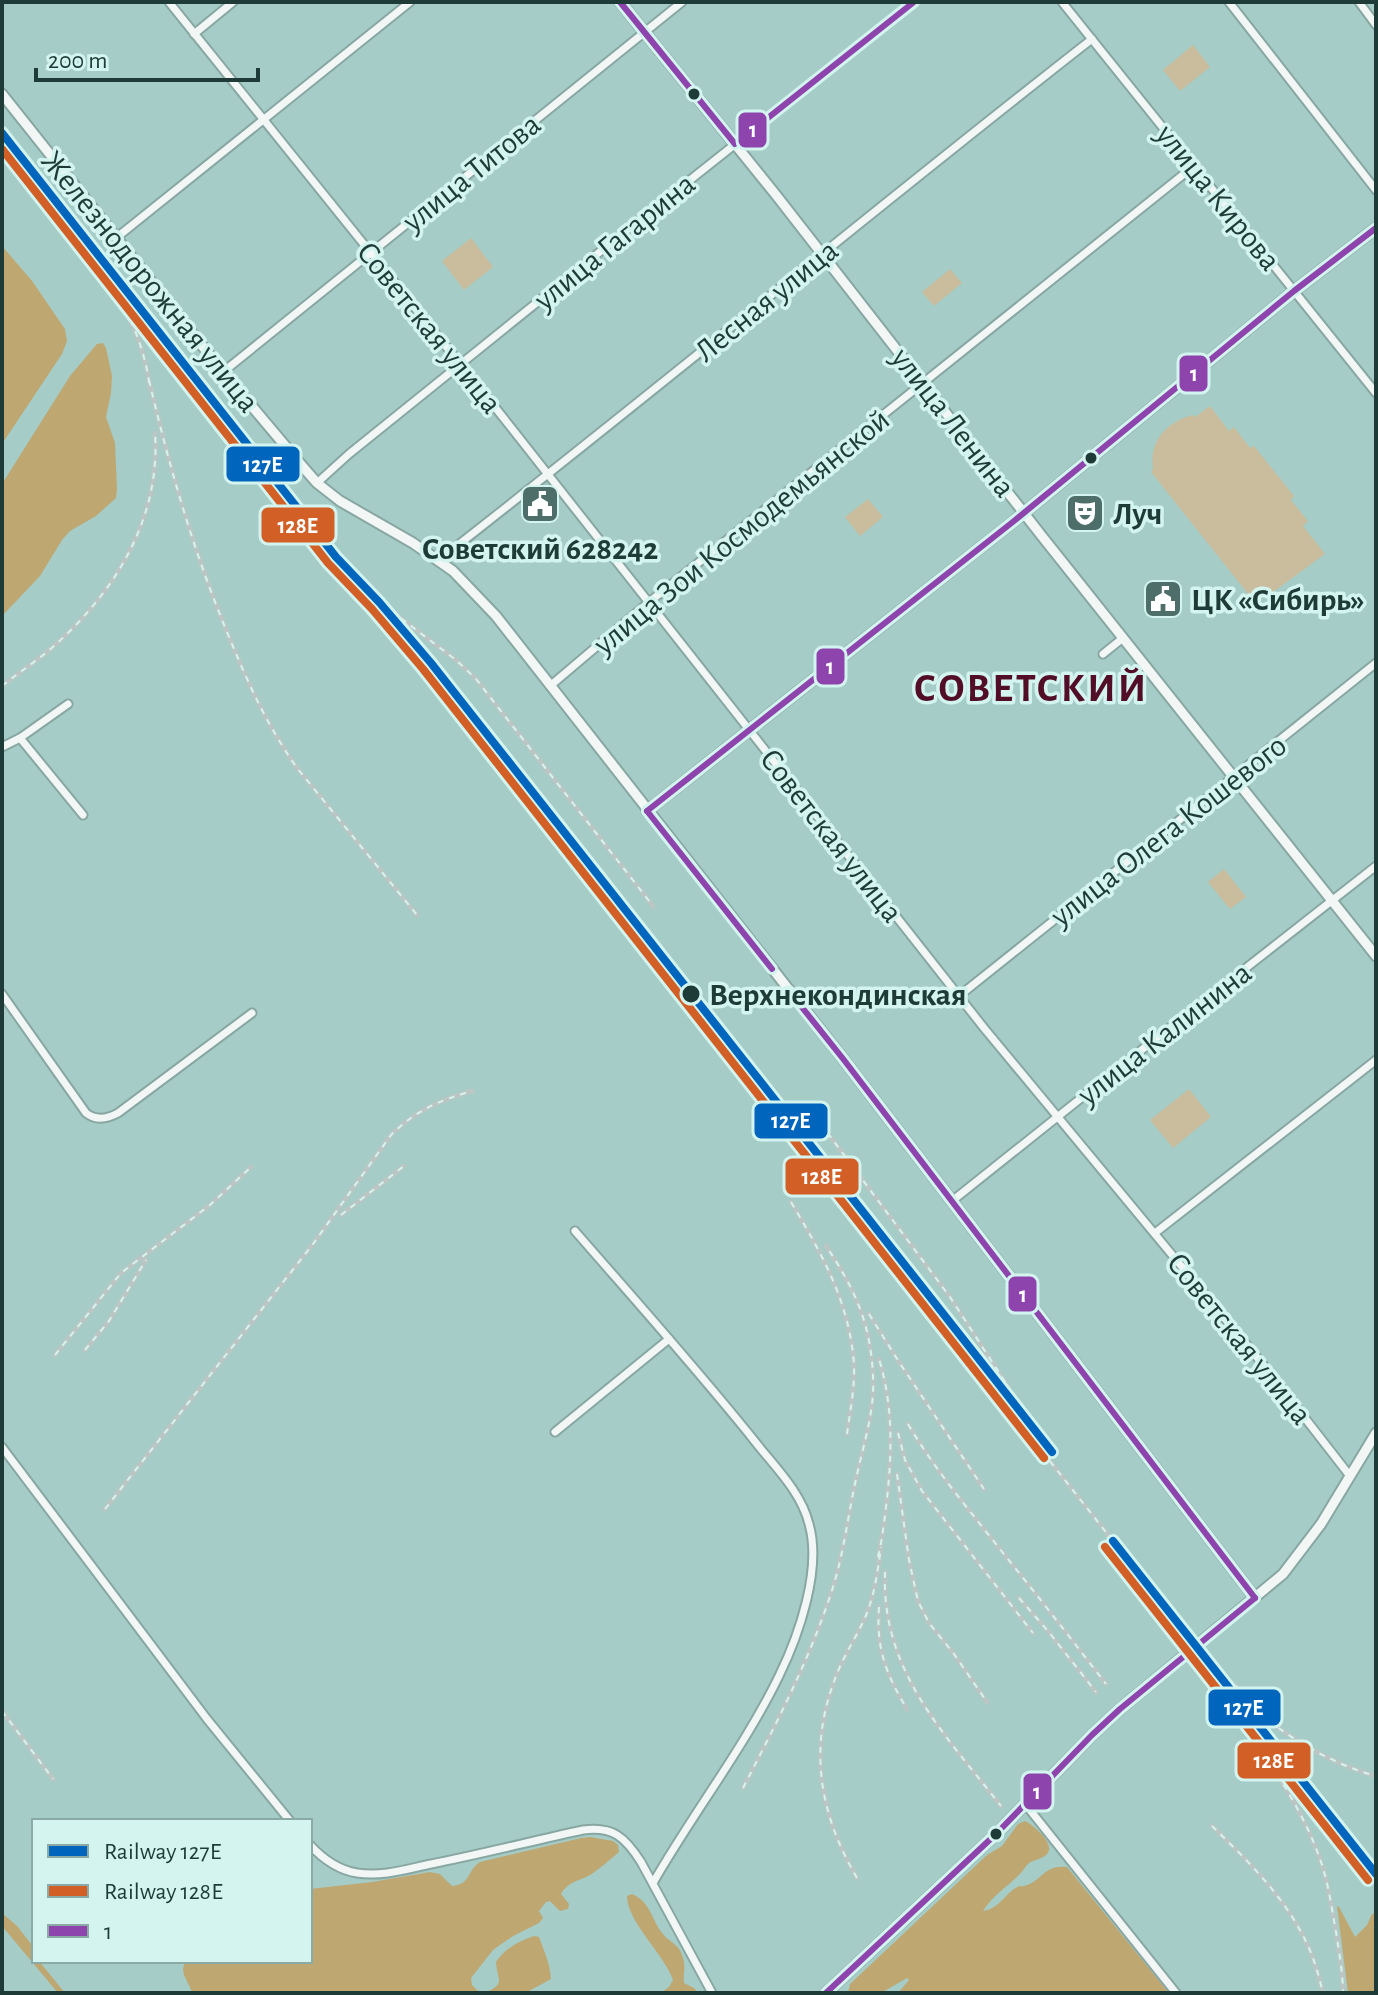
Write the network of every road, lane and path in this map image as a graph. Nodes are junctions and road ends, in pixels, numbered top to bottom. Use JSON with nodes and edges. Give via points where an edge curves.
{"nodes":[{"id":1,"x":169,"y":2,"type":"edge"},
{"id":2,"x":233,"y":2,"type":"edge"},
{"id":3,"x":410,"y":2,"type":"edge"},
{"id":4,"x":620,"y":2,"type":"edge"},
{"id":5,"x":682,"y":2,"type":"edge"},
{"id":6,"x":914,"y":2,"type":"edge"},
{"id":7,"x":1062,"y":2,"type":"edge"},
{"id":8,"x":1229,"y":2,"type":"edge"},
{"id":9,"x":1359,"y":2,"type":"edge"},
{"id":10,"x":1376,"y":25,"type":"edge"},
{"id":11,"x":644,"y":32,"type":"junction"},
{"id":12,"x":194,"y":34,"type":"junction"},
{"id":13,"x":1092,"y":39,"type":"junction"},
{"id":14,"x":2,"y":94,"type":"edge"},
{"id":15,"x":264,"y":121,"type":"junction"},
{"id":16,"x":735,"y":144,"type":"junction"},
{"id":17,"x":1194,"y":166,"type":"junction"},
{"id":18,"x":1376,"y":190,"type":"edge"},
{"id":19,"x":1376,"y":228,"type":"edge"},
{"id":20,"x":116,"y":238,"type":"junction"},
{"id":21,"x":370,"y":253,"type":"junction"},
{"id":22,"x":822,"y":254,"type":"junction"},
{"id":23,"x":1294,"y":291,"type":"junction"},
{"id":24,"x":460,"y":364,"type":"junction"},
{"id":25,"x":223,"y":372,"type":"junction"},
{"id":26,"x":924,"y":383,"type":"junction"},
{"id":27,"x":1376,"y":393,"type":"edge"},
{"id":28,"x":548,"y":475,"type":"junction"},
{"id":29,"x":317,"y":483,"type":"junction"},
{"id":30,"x":1024,"y":513,"type":"junction"},
{"id":31,"x":440,"y":561,"type":"junction"},
{"id":32,"x":648,"y":603,"type":"junction"},
{"id":33,"x":1123,"y":638,"type":"junction"},
{"id":34,"x":1103,"y":654,"type":"dead end"},
{"id":35,"x":1376,"y":663,"type":"edge"},
{"id":36,"x":550,"y":686,"type":"junction"},
{"id":37,"x":68,"y":704,"type":"dead end"},
{"id":38,"x":749,"y":730,"type":"junction"},
{"id":39,"x":20,"y":738,"type":"junction"},
{"id":40,"x":2,"y":747,"type":"edge"},
{"id":41,"x":1233,"y":777,"type":"junction"},
{"id":42,"x":647,"y":811,"type":"junction"},
{"id":43,"x":83,"y":815,"type":"dead end"},
{"id":44,"x":1376,"y":866,"type":"edge"},
{"id":45,"x":1332,"y":901,"type":"junction"},
{"id":46,"x":1376,"y":956,"type":"edge"},
{"id":47,"x":2,"y":994,"type":"edge"},
{"id":48,"x":959,"y":996,"type":"junction"},
{"id":49,"x":252,"y":1013,"type":"dead end"},
{"id":50,"x":1376,"y":1060,"type":"edge"},
{"id":51,"x":1057,"y":1117,"type":"junction"},
{"id":52,"x":952,"y":1201,"type":"junction"},
{"id":53,"x":575,"y":1231,"type":"dead end"},
{"id":54,"x":1155,"y":1233,"type":"junction"},
{"id":55,"x":669,"y":1339,"type":"junction"},
{"id":56,"x":555,"y":1432,"type":"dead end"},
{"id":57,"x":1376,"y":1433,"type":"edge"},
{"id":58,"x":2,"y":1447,"type":"edge"},
{"id":59,"x":1350,"y":1476,"type":"junction"},
{"id":60,"x":1255,"y":1598,"type":"junction"},
{"id":61,"x":1026,"y":1805,"type":"junction"},
{"id":62,"x":288,"y":1819,"type":"edge"},
{"id":63,"x":312,"y":1847,"type":"edge"},
{"id":64,"x":653,"y":1883,"type":"junction"},
{"id":65,"x":712,"y":1993,"type":"edge"},
{"id":66,"x":826,"y":1993,"type":"edge"},
{"id":67,"x":1176,"y":1993,"type":"edge"}],
"edges":[{"from":1,"to":12,"type":"street","name":"Советская улица"},
{"from":2,"to":12,"type":"street"},
{"from":3,"to":15,"type":"street"},
{"from":4,"to":11,"type":"main road","name":"улица Ленина"},
{"from":5,"to":11,"type":"street","name":"улица Титова"},
{"from":6,"to":16,"type":"street","name":"улица Гагарина"},
{"from":7,"to":13,"type":"street","name":"улица Кирова"},
{"from":8,"to":18,"type":"street"},
{"from":9,"to":10,"type":"street"},
{"from":11,"to":16,"type":"main road","name":"улица Ленина"},
{"from":11,"to":21,"type":"street","name":"улица Титова"},
{"from":12,"to":15,"type":"street","name":"Советская улица"},
{"from":13,"to":17,"type":"street","name":"улица Кирова"},
{"from":13,"to":22,"type":"street","name":"Лесная улица"},
{"from":14,"to":20,"type":"main road","name":"Железнодорожная улица"},
{"from":15,"to":20,"type":"street"},
{"from":15,"to":21,"type":"street","name":"Советская улица"},
{"from":16,"to":22,"type":"main road","name":"улица Ленина"},
{"from":16,"to":24,"type":"street","name":"улица Гагарина"},
{"from":17,"to":23,"type":"street","name":"улица Кирова"},
{"from":17,"to":26,"type":"street","name":"улица Зои Космодемьянской"},
{"from":19,"to":23,"type":"main road"},
{"from":20,"to":25,"type":"main road","name":"Железнодорожная улица"},
{"from":21,"to":24,"type":"street","name":"Советская улица"},
{"from":21,"to":25,"type":"street","name":"улица Титова"},
{"from":22,"to":26,"type":"main road","name":"улица Ленина"},
{"from":22,"to":28,"type":"street","name":"Лесная улица"},
{"from":23,"to":27,"type":"street","name":"улица Кирова"},
{"from":23,"to":30,"type":"main road"},
{"from":24,"to":28,"type":"street","name":"Советская улица"},
{"from":24,"to":29,"type":"street","name":"улица Гагарина"},
{"from":25,"to":29,"type":"main road","name":"Железнодорожная улица"},
{"from":26,"to":30,"type":"main road","name":"улица Ленина"},
{"from":26,"to":32,"type":"street","name":"улица Зои Космодемьянской"},
{"from":28,"to":31,"type":"street","name":"Лесная улица"},
{"from":28,"to":32,"type":"street","name":"Советская улица"},
{"from":29,"to":31,"type":"main road","name":"Железнодорожная улица"},
{"from":30,"to":33,"type":"main road","name":"улица Ленина"},
{"from":30,"to":38,"type":"main road"},
{"from":31,"to":36,"type":"main road","name":"Железнодорожная улица","via":[[488,607]]},
{"from":32,"to":36,"type":"street","name":"улица Зои Космодемьянской"},
{"from":32,"to":38,"type":"street","name":"Советская улица"},
{"from":33,"to":34,"type":"street"},
{"from":33,"to":41,"type":"main road","name":"улица Ленина"},
{"from":35,"to":41,"type":"street","name":"улица Олега Кошевого"},
{"from":36,"to":42,"type":"main road","name":"Железнодорожная улица"},
{"from":37,"to":39,"type":"street"},
{"from":38,"to":42,"type":"main road"},
{"from":38,"to":48,"type":"street","name":"Советская улица"},
{"from":39,"to":40,"type":"street"},
{"from":39,"to":43,"type":"street"},
{"from":41,"to":45,"type":"main road","name":"улица Ленина"},
{"from":41,"to":48,"type":"street","name":"улица Олега Кошевого"},
{"from":42,"to":52,"type":"main road","name":"Железнодорожная улица"},
{"from":44,"to":45,"type":"street","name":"улица Калинина"},
{"from":45,"to":46,"type":"main road","name":"улица Ленина"},
{"from":45,"to":51,"type":"street","name":"улица Калинина"},
{"from":47,"to":49,"type":"street","via":[[86,1113],[97,1118],[118,1113]]},
{"from":48,"to":51,"type":"street","name":"Советская улица"},
{"from":50,"to":54,"type":"street"},
{"from":51,"to":52,"type":"street","name":"улица Калинина"},
{"from":51,"to":54,"type":"street","name":"Советская улица"},
{"from":52,"to":60,"type":"main road","name":"Железнодорожная улица"},
{"from":53,"to":55,"type":"street"},
{"from":54,"to":59,"type":"street","name":"Советская улица"},
{"from":55,"to":56,"type":"street"},
{"from":55,"to":64,"type":"street","via":[[796,1494],[809,1521],[812,1554],[804,1609],[781,1673]]},
{"from":57,"to":59,"type":"main road"},
{"from":58,"to":62,"type":"street"},
{"from":59,"to":60,"type":"main road","via":[[1291,1565]]},
{"from":60,"to":61,"type":"main road","via":[[1120,1709]]},
{"from":61,"to":66,"type":"main road"},
{"from":61,"to":67,"type":"street"},
{"from":63,"to":64,"type":"street","via":[[340,1868],[381,1874],[598,1829],[625,1841]]},
{"from":64,"to":65,"type":"street"}]}
